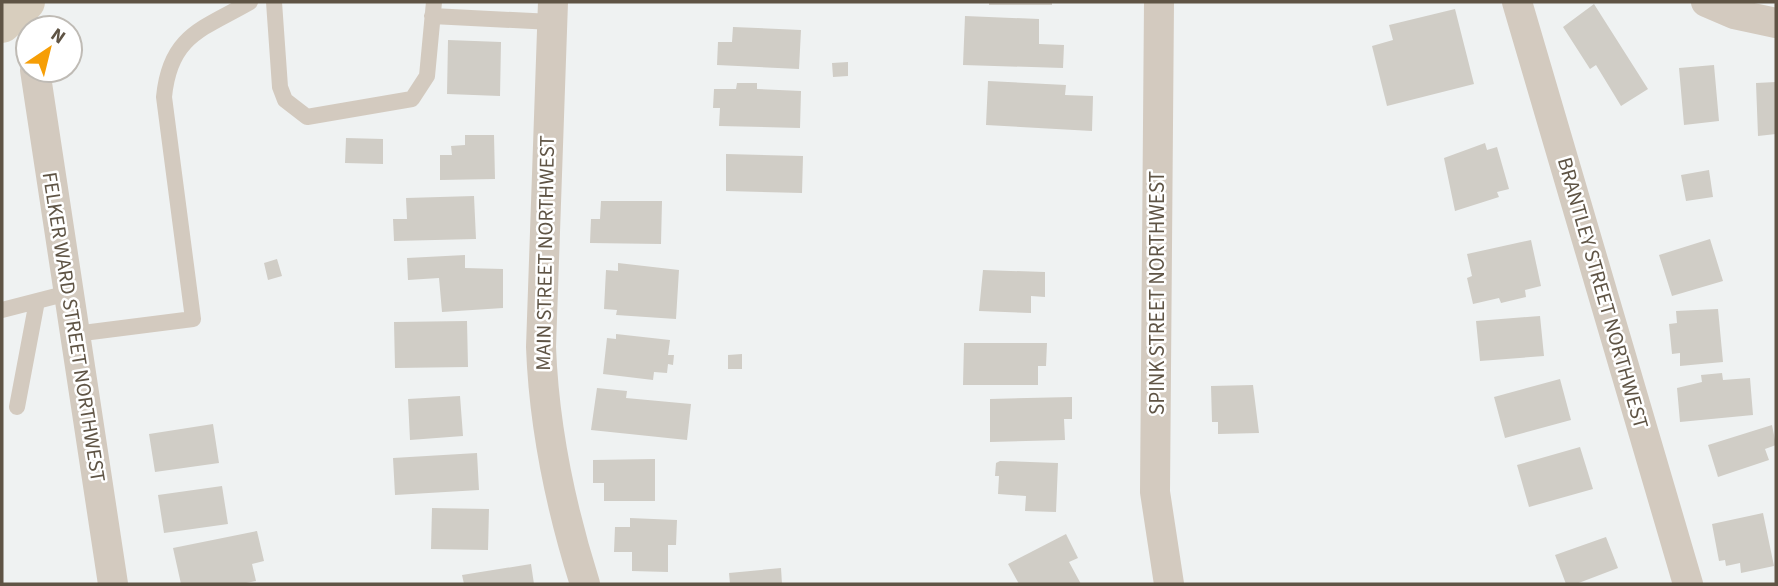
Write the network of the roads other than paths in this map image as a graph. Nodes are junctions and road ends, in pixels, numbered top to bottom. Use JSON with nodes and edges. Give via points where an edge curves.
{"nodes":[{"id":1,"x":25,"y":2,"type":"edge"},
{"id":2,"x":250,"y":2,"type":"edge"},
{"id":3,"x":274,"y":2,"type":"edge"},
{"id":4,"x":1159,"y":2,"type":"edge"},
{"id":5,"x":1517,"y":2,"type":"edge"},
{"id":6,"x":1706,"y":2,"type":"edge"},
{"id":7,"x":433,"y":9,"type":"edge"},
{"id":8,"x":552,"y":12,"type":"edge"},
{"id":9,"x":2,"y":23,"type":"edge"},
{"id":10,"x":1776,"y":23,"type":"edge"},
{"id":11,"x":37,"y":84,"type":"edge"},
{"id":12,"x":68,"y":293,"type":"junction"},
{"id":13,"x":37,"y":301,"type":"junction"},
{"id":14,"x":2,"y":309,"type":"edge"},
{"id":15,"x":75,"y":334,"type":"junction"},
{"id":16,"x":17,"y":407,"type":"dead end"},
{"id":17,"x":113,"y":584,"type":"edge"},
{"id":18,"x":585,"y":584,"type":"edge"},
{"id":19,"x":1169,"y":584,"type":"edge"},
{"id":20,"x":1688,"y":584,"type":"edge"}],
"edges":[{"from":1,"to":9,"type":"street"},
{"from":2,"to":15,"type":"lane","via":[[186,39],[166,76],[164,97],[193,319]]},
{"from":3,"to":7,"type":"lane","via":[[280,87],[285,100],[307,117],[412,99],[427,76]]},
{"from":4,"to":19,"type":"street","name":"SPINK STREET NORTHWEST","via":[[1156,492]]},
{"from":5,"to":20,"type":"street","name":"BRANTLEY STREET NORTHWEST"},
{"from":6,"to":10,"type":"street"},
{"from":7,"to":8,"type":"lane"},
{"from":8,"to":18,"type":"street","name":"MAIN STREET NORTHWEST","via":[[542,385],[567,528]]},
{"from":11,"to":12,"type":"street","name":"FELKER WARD STREET NORTHWEST"},
{"from":12,"to":13,"type":"lane"},
{"from":12,"to":15,"type":"street","name":"FELKER WARD STREET NORTHWEST"},
{"from":13,"to":14,"type":"lane"},
{"from":13,"to":16,"type":"lane"},
{"from":15,"to":17,"type":"street","name":"FELKER WARD STREET NORTHWEST"}]}
